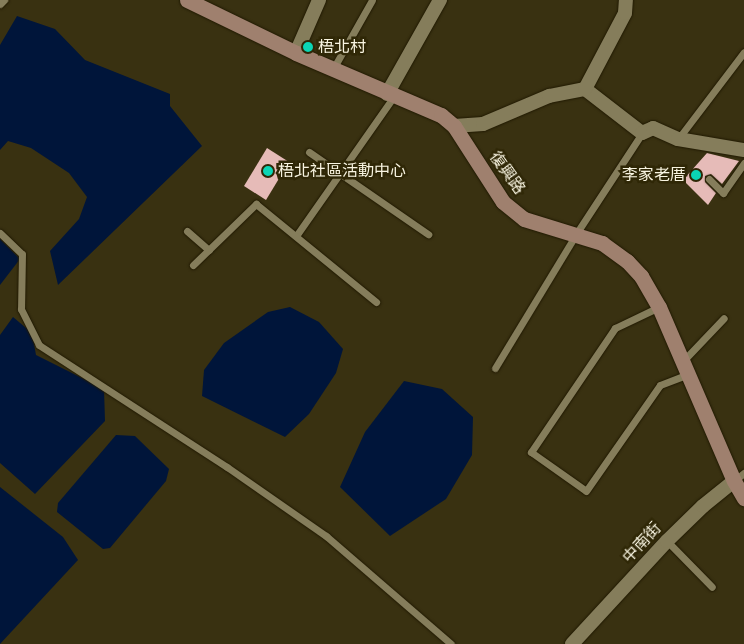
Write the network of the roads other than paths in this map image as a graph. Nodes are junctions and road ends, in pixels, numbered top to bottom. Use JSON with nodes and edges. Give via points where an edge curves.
{"nodes":[{"id":1,"x":4,"y":0,"type":"edge"},
{"id":2,"x":187,"y":0,"type":"edge"},
{"id":3,"x":319,"y":0,"type":"edge"},
{"id":4,"x":372,"y":0,"type":"edge"},
{"id":5,"x":440,"y":0,"type":"edge"},
{"id":6,"x":626,"y":0,"type":"edge"},
{"id":7,"x":0,"y":4,"type":"edge"},
{"id":8,"x":744,"y":52,"type":"edge"},
{"id":9,"x":296,"y":53,"type":"junction"},
{"id":10,"x":332,"y":69,"type":"junction"},
{"id":11,"x":584,"y":89,"type":"junction"},
{"id":12,"x":390,"y":95,"type":"junction"},
{"id":13,"x":454,"y":126,"type":"junction"},
{"id":14,"x":642,"y":133,"type":"junction"},
{"id":15,"x":678,"y":139,"type":"junction"},
{"id":16,"x":744,"y":150,"type":"edge"},
{"id":17,"x":309,"y":152,"type":"dead end"},
{"id":18,"x":744,"y":163,"type":"edge"},
{"id":19,"x":340,"y":172,"type":"junction"},
{"id":20,"x":709,"y":179,"type":"dead end"},
{"id":21,"x":187,"y":231,"type":"dead end"},
{"id":22,"x":0,"y":233,"type":"edge"},
{"id":23,"x":428,"y":234,"type":"dead end"},
{"id":24,"x":576,"y":234,"type":"junction"},
{"id":25,"x":296,"y":236,"type":"junction"},
{"id":26,"x":209,"y":250,"type":"junction"},
{"id":27,"x":194,"y":265,"type":"dead end"},
{"id":28,"x":376,"y":302,"type":"dead end"},
{"id":29,"x":659,"y":307,"type":"junction"},
{"id":30,"x":724,"y":318,"type":"dead end"},
{"id":31,"x":495,"y":368,"type":"dead end"},
{"id":32,"x":685,"y":368,"type":"junction"},
{"id":33,"x":739,"y":477,"type":"edge"},
{"id":34,"x":744,"y":498,"type":"edge"},
{"id":35,"x":667,"y":541,"type":"junction"},
{"id":36,"x":712,"y":587,"type":"dead end"},
{"id":37,"x":451,"y":644,"type":"edge"},
{"id":38,"x":572,"y":644,"type":"edge"}],
"edges":[{"from":1,"to":7,"type":"lane"},
{"from":2,"to":9,"type":"street","name":"復興路"},
{"from":3,"to":9,"type":"street"},
{"from":4,"to":10,"type":"lane"},
{"from":5,"to":12,"type":"street"},
{"from":6,"to":11,"type":"street","via":[[625,13]]},
{"from":8,"to":15,"type":"lane"},
{"from":9,"to":10,"type":"street","name":"復興路"},
{"from":10,"to":12,"type":"street","name":"復興路"},
{"from":11,"to":13,"type":"street","via":[[549,96],[483,124]]},
{"from":11,"to":14,"type":"street"},
{"from":12,"to":13,"type":"street","name":"復興路","via":[[441,115]]},
{"from":12,"to":19,"type":"lane"},
{"from":13,"to":24,"type":"street","name":"復興路","via":[[503,202],[524,218]]},
{"from":14,"to":15,"type":"street","via":[[653,128]]},
{"from":14,"to":24,"type":"lane"},
{"from":15,"to":16,"type":"street"},
{"from":17,"to":19,"type":"lane"},
{"from":18,"to":20,"type":"lane","via":[[723,193]]},
{"from":19,"to":23,"type":"lane"},
{"from":19,"to":25,"type":"lane"},
{"from":21,"to":26,"type":"lane"},
{"from":22,"to":37,"type":"lane","via":[[22,254],[21,309],[38,346],[227,466],[326,536]]},
{"from":24,"to":29,"type":"street","name":"復興路","via":[[602,243],[627,261],[641,276]]},
{"from":24,"to":31,"type":"lane"},
{"from":25,"to":26,"type":"lane","via":[[256,204]]},
{"from":25,"to":28,"type":"lane"},
{"from":26,"to":27,"type":"lane"},
{"from":29,"to":32,"type":"street","name":"復興路"},
{"from":29,"to":32,"type":"lane","via":[[615,328],[531,452],[586,491],[660,385]]},
{"from":30,"to":32,"type":"lane"},
{"from":32,"to":33,"type":"street","name":"復興路"},
{"from":33,"to":34,"type":"street","name":"復興路"},
{"from":33,"to":35,"type":"street","name":"中南街","via":[[702,506]]},
{"from":35,"to":36,"type":"lane"},
{"from":35,"to":38,"type":"street","name":"中南街"}]}
